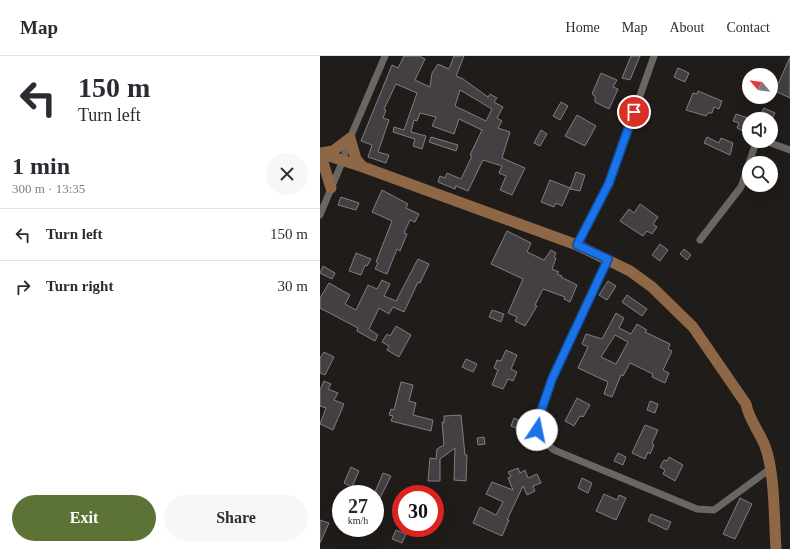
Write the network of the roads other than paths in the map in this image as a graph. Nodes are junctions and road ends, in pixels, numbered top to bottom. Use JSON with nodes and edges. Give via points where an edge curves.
{"nodes":[{"id":1,"x":385,"y":56,"type":"edge"},
{"id":2,"x":654,"y":56,"type":"edge"},
{"id":3,"x":350,"y":138,"type":"junction"},
{"id":4,"x":778,"y":146,"type":"edge"},
{"id":5,"x":754,"y":148,"type":"edge"},
{"id":6,"x":790,"y":150,"type":"edge"},
{"id":7,"x":320,"y":153,"type":"edge"},
{"id":8,"x":343,"y":160,"type":"junction"},
{"id":9,"x":363,"y":167,"type":"junction"},
{"id":10,"x":331,"y":188,"type":"junction"},
{"id":11,"x":320,"y":215,"type":"edge"},
{"id":12,"x":700,"y":240,"type":"dead end"},
{"id":13,"x":577,"y":245,"type":"junction"},
{"id":14,"x":608,"y":259,"type":"junction"},
{"id":15,"x":770,"y":469,"type":"junction"},
{"id":16,"x":776,"y":549,"type":"edge"}],
"edges":[{"from":1,"to":3,"type":"street"},
{"from":2,"to":13,"type":"street","via":[[609,183]]},
{"from":3,"to":7,"type":"main road","via":[[333,151]]},
{"from":3,"to":8,"type":"street"},
{"from":3,"to":9,"type":"main road","via":[[356,159]]},
{"from":4,"to":6,"type":"street"},
{"from":5,"to":12,"type":"street","via":[[741,187]]},
{"from":7,"to":8,"type":"main road"},
{"from":7,"to":10,"type":"main road"},
{"from":8,"to":9,"type":"main road"},
{"from":8,"to":10,"type":"street"},
{"from":9,"to":13,"type":"main road"},
{"from":10,"to":11,"type":"street"},
{"from":13,"to":14,"type":"main road"},
{"from":14,"to":15,"type":"main road","via":[[652,287],[693,327],[746,404],[747,413],[765,446]]},
{"from":14,"to":15,"type":"street","via":[[552,379],[537,430],[543,441],[554,450],[697,508],[714,510]]},
{"from":15,"to":16,"type":"main road"}]}
